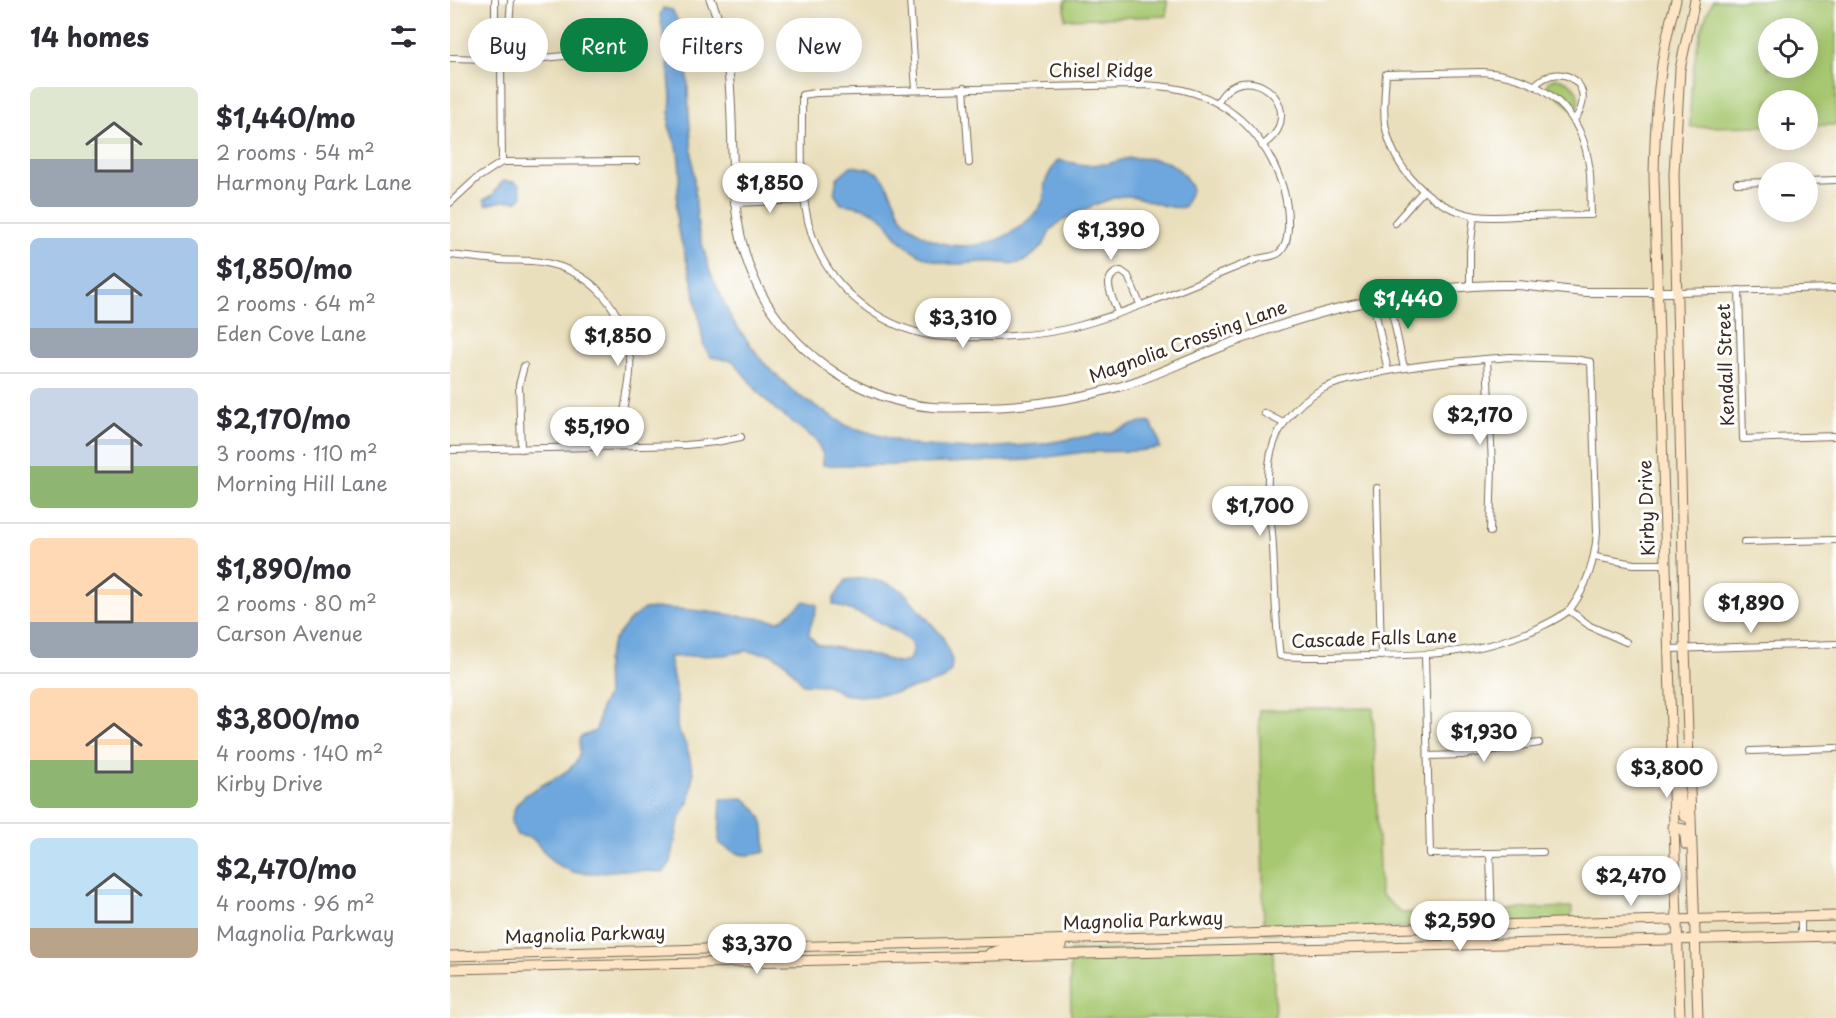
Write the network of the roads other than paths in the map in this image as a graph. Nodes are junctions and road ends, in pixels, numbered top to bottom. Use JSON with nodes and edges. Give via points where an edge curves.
{"nodes":[{"id":1,"x":495,"y":0,"type":"edge"},
{"id":2,"x":511,"y":0,"type":"edge"},
{"id":3,"x":711,"y":0,"type":"edge"},
{"id":4,"x":910,"y":0,"type":"edge"},
{"id":5,"x":1676,"y":0,"type":"edge"},
{"id":6,"x":1695,"y":0,"type":"edge"},
{"id":7,"x":495,"y":18,"type":"edge"},
{"id":8,"x":510,"y":18,"type":"edge"},
{"id":9,"x":1671,"y":19,"type":"junction"},
{"id":10,"x":1689,"y":23,"type":"junction"},
{"id":11,"x":450,"y":58,"type":"edge"},
{"id":12,"x":468,"y":59,"type":"edge"},
{"id":13,"x":501,"y":72,"type":"edge"},
{"id":14,"x":1535,"y":85,"type":"junction"},
{"id":15,"x":964,"y":88,"type":"junction"},
{"id":16,"x":916,"y":90,"type":"junction"},
{"id":17,"x":1217,"y":104,"type":"junction"},
{"id":18,"x":1574,"y":120,"type":"junction"},
{"id":19,"x":1262,"y":146,"type":"junction"},
{"id":20,"x":637,"y":161,"type":"dead end"},
{"id":21,"x":502,"y":162,"type":"junction"},
{"id":22,"x":969,"y":163,"type":"dead end"},
{"id":23,"x":1836,"y":180,"type":"edge"},
{"id":24,"x":1818,"y":181,"type":"edge"},
{"id":25,"x":1758,"y":182,"type":"edge"},
{"id":26,"x":1737,"y":183,"type":"dead end"},
{"id":27,"x":803,"y":185,"type":"junction"},
{"id":28,"x":734,"y":189,"type":"junction"},
{"id":29,"x":1423,"y":191,"type":"junction"},
{"id":30,"x":451,"y":199,"type":"edge"},
{"id":31,"x":804,"y":200,"type":"junction"},
{"id":32,"x":734,"y":203,"type":"junction"},
{"id":33,"x":1474,"y":216,"type":"junction"},
{"id":34,"x":1395,"y":223,"type":"dead end"},
{"id":35,"x":450,"y":255,"type":"edge"},
{"id":36,"x":1470,"y":287,"type":"junction"},
{"id":37,"x":1836,"y":288,"type":"edge"},
{"id":38,"x":1738,"y":290,"type":"junction"},
{"id":39,"x":1657,"y":292,"type":"junction"},
{"id":40,"x":1677,"y":292,"type":"junction"},
{"id":41,"x":1389,"y":298,"type":"junction"},
{"id":42,"x":1373,"y":301,"type":"junction"},
{"id":43,"x":1140,"y":304,"type":"junction"},
{"id":44,"x":1118,"y":313,"type":"junction"},
{"id":45,"x":1487,"y":359,"type":"junction"},
{"id":46,"x":524,"y":366,"type":"dead end"},
{"id":47,"x":1404,"y":368,"type":"junction"},
{"id":48,"x":1388,"y":371,"type":"junction"},
{"id":49,"x":1264,"y":413,"type":"dead end"},
{"id":50,"x":1283,"y":423,"type":"junction"},
{"id":51,"x":1836,"y":436,"type":"edge"},
{"id":52,"x":741,"y":437,"type":"dead end"},
{"id":53,"x":622,"y":445,"type":"junction"},
{"id":54,"x":521,"y":449,"type":"junction"},
{"id":55,"x":450,"y":450,"type":"edge"},
{"id":56,"x":1377,"y":488,"type":"dead end"},
{"id":57,"x":1490,"y":532,"type":"dead end"},
{"id":58,"x":1836,"y":540,"type":"edge"},
{"id":59,"x":1744,"y":542,"type":"dead end"},
{"id":60,"x":1595,"y":557,"type":"junction"},
{"id":61,"x":1665,"y":564,"type":"junction"},
{"id":62,"x":1569,"y":610,"type":"junction"},
{"id":63,"x":1626,"y":642,"type":"dead end"},
{"id":64,"x":1836,"y":644,"type":"edge"},
{"id":65,"x":1685,"y":648,"type":"junction"},
{"id":66,"x":1668,"y":649,"type":"junction"},
{"id":67,"x":1425,"y":655,"type":"junction"},
{"id":68,"x":1381,"y":656,"type":"junction"},
{"id":69,"x":1539,"y":743,"type":"dead end"},
{"id":70,"x":1836,"y":748,"type":"edge"},
{"id":71,"x":1671,"y":749,"type":"junction"},
{"id":72,"x":1751,"y":751,"type":"dead end"},
{"id":73,"x":1428,"y":756,"type":"junction"},
{"id":74,"x":1691,"y":819,"type":"junction"},
{"id":75,"x":1673,"y":827,"type":"junction"},
{"id":76,"x":1543,"y":852,"type":"dead end"},
{"id":77,"x":1490,"y":854,"type":"junction"},
{"id":78,"x":1694,"y":888,"type":"junction"},
{"id":79,"x":1836,"y":916,"type":"edge"},
{"id":80,"x":1802,"y":917,"type":"junction"},
{"id":81,"x":1676,"y":920,"type":"junction"},
{"id":82,"x":1695,"y":920,"type":"junction"},
{"id":83,"x":1492,"y":925,"type":"junction"},
{"id":84,"x":1836,"y":936,"type":"edge"},
{"id":85,"x":1801,"y":937,"type":"junction"},
{"id":86,"x":1064,"y":939,"type":"junction"},
{"id":87,"x":1695,"y":939,"type":"junction"},
{"id":88,"x":1677,"y":940,"type":"junction"},
{"id":89,"x":1392,"y":945,"type":"junction"},
{"id":90,"x":450,"y":956,"type":"edge"},
{"id":91,"x":979,"y":956,"type":"junction"},
{"id":92,"x":450,"y":969,"type":"edge"},
{"id":93,"x":1680,"y":1018,"type":"edge"},
{"id":94,"x":1698,"y":1018,"type":"edge"}],
"edges":[{"from":1,"to":7,"type":"street"},
{"from":2,"to":8,"type":"street"},
{"from":3,"to":28,"type":"street","name":"Magnolia Crossing Lane","via":[[728,57]]},
{"from":4,"to":16,"type":"street"},
{"from":5,"to":9,"type":"main road","name":"Kirby Drive"},
{"from":6,"to":10,"type":"main road","name":"Kirby Drive"},
{"from":9,"to":10,"type":"main road"},
{"from":9,"to":39,"type":"main road","name":"Kirby Drive","via":[[1655,122]]},
{"from":10,"to":40,"type":"main road","name":"Kirby Drive","via":[[1680,69],[1674,174]]},
{"from":11,"to":12,"type":"street"},
{"from":13,"to":21,"type":"street"},
{"from":14,"to":18,"type":"street","via":[[1555,98]]},
{"from":14,"to":18,"type":"street","via":[[1554,74],[1577,81],[1584,100]]},
{"from":14,"to":29,"type":"street","via":[[1496,73],[1386,74],[1384,111],[1389,140],[1401,165]]},
{"from":15,"to":16,"type":"street","name":"Chisel Ridge"},
{"from":15,"to":17,"type":"street","name":"Chisel Ridge","via":[[1159,85],[1184,89]]},
{"from":15,"to":22,"type":"street"},
{"from":16,"to":27,"type":"street","name":"Chisel Ridge","via":[[802,95]]},
{"from":17,"to":19,"type":"street","name":"Chisel Ridge","via":[[1229,110]]},
{"from":17,"to":19,"type":"street","via":[[1226,91],[1242,82],[1255,82],[1274,93],[1281,118],[1272,137]]},
{"from":18,"to":33,"type":"street","via":[[1589,160],[1591,215]]},
{"from":19,"to":43,"type":"street","name":"Chisel Ridge","via":[[1284,192],[1288,217],[1287,242],[1279,254]]},
{"from":20,"to":21,"type":"street"},
{"from":21,"to":30,"type":"street"},
{"from":23,"to":24,"type":"street"},
{"from":25,"to":26,"type":"street"},
{"from":27,"to":28,"type":"street"},
{"from":27,"to":31,"type":"street"},
{"from":28,"to":32,"type":"street","name":"Magnolia Crossing Lane"},
{"from":29,"to":33,"type":"street","via":[[1444,205]]},
{"from":29,"to":34,"type":"street"},
{"from":31,"to":32,"type":"street"},
{"from":31,"to":44,"type":"street","via":[[817,248],[840,282],[874,313],[908,329],[958,338],[1025,335],[1077,326]]},
{"from":32,"to":42,"type":"street","name":"Magnolia Crossing Lane","via":[[741,243],[755,280],[779,321],[806,350],[861,387],[900,401],[931,406],[1000,407],[1082,397],[1126,385],[1290,322]]},
{"from":33,"to":36,"type":"street"},
{"from":35,"to":53,"type":"street","via":[[541,262],[585,277],[598,287],[619,320],[630,358]]},
{"from":36,"to":39,"type":"street","name":"Magnolia Crossing Lane","via":[[1513,284],[1586,292]]},
{"from":36,"to":41,"type":"street","name":"Magnolia Crossing Lane"},
{"from":37,"to":38,"type":"street"},
{"from":38,"to":40,"type":"street"},
{"from":38,"to":51,"type":"street","name":"Kendall Street","via":[[1743,439]]},
{"from":39,"to":40,"type":"street","name":"Magnolia Crossing Lane"},
{"from":39,"to":61,"type":"main road","name":"Kirby Drive"},
{"from":40,"to":65,"type":"main road","name":"Kirby Drive"},
{"from":41,"to":42,"type":"street","name":"Magnolia Crossing Lane"},
{"from":41,"to":47,"type":"street"},
{"from":42,"to":48,"type":"street"},
{"from":43,"to":44,"type":"street"},
{"from":43,"to":44,"type":"street","via":[[1128,276],[1121,271],[1114,273],[1108,284]]},
{"from":45,"to":47,"type":"street"},
{"from":45,"to":57,"type":"street","via":[[1492,465]]},
{"from":45,"to":60,"type":"street","via":[[1536,357],[1591,363]]},
{"from":46,"to":54,"type":"street","via":[[519,385]]},
{"from":47,"to":48,"type":"street"},
{"from":48,"to":50,"type":"street","via":[[1322,389]]},
{"from":49,"to":50,"type":"street"},
{"from":50,"to":68,"type":"street","name":"Cascade Falls Lane","via":[[1273,444],[1268,489],[1280,656]]},
{"from":52,"to":53,"type":"street","via":[[686,445]]},
{"from":53,"to":54,"type":"street"},
{"from":54,"to":55,"type":"street"},
{"from":56,"to":68,"type":"street"},
{"from":58,"to":59,"type":"street"},
{"from":60,"to":61,"type":"street","via":[[1634,564]]},
{"from":60,"to":62,"type":"street"},
{"from":61,"to":66,"type":"main road","name":"Kirby Drive"},
{"from":62,"to":63,"type":"street","via":[[1590,626]]},
{"from":62,"to":67,"type":"street","name":"Cascade Falls Lane","via":[[1492,645]]},
{"from":64,"to":65,"type":"street"},
{"from":65,"to":66,"type":"street"},
{"from":65,"to":74,"type":"main road","name":"Kirby Drive"},
{"from":66,"to":71,"type":"main road","name":"Kirby Drive"},
{"from":67,"to":68,"type":"street","name":"Cascade Falls Lane"},
{"from":67,"to":73,"type":"street"},
{"from":69,"to":73,"type":"street"},
{"from":70,"to":72,"type":"street"},
{"from":71,"to":74,"type":"main road","via":[[1684,816]]},
{"from":71,"to":75,"type":"main road","name":"Kirby Drive"},
{"from":73,"to":77,"type":"street","via":[[1430,854]]},
{"from":74,"to":78,"type":"main road","name":"Kirby Drive"},
{"from":75,"to":78,"type":"main road","via":[[1684,829],[1688,878]]},
{"from":75,"to":81,"type":"main road","name":"Kirby Drive"},
{"from":76,"to":77,"type":"street"},
{"from":77,"to":83,"type":"street"},
{"from":78,"to":82,"type":"main road","name":"Kirby Drive"},
{"from":79,"to":80,"type":"main road","name":"Magnolia Parkway"},
{"from":80,"to":82,"type":"main road","name":"Magnolia Parkway"},
{"from":80,"to":85,"type":"street"},
{"from":81,"to":82,"type":"main road","name":"Magnolia Parkway"},
{"from":81,"to":83,"type":"main road","name":"Magnolia Parkway"},
{"from":81,"to":88,"type":"main road","name":"Kirby Drive"},
{"from":82,"to":87,"type":"main road","name":"Kirby Drive"},
{"from":83,"to":86,"type":"main road","name":"Magnolia Parkway"},
{"from":83,"to":89,"type":"main road","via":[[1492,933],[1482,938],[1401,940]]},
{"from":84,"to":85,"type":"main road","name":"Magnolia Parkway"},
{"from":85,"to":87,"type":"main road","name":"Magnolia Parkway"},
{"from":86,"to":90,"type":"main road","name":"Magnolia Parkway"},
{"from":86,"to":91,"type":"main road","via":[[1058,947],[1003,948]]},
{"from":87,"to":88,"type":"main road","name":"Magnolia Parkway"},
{"from":87,"to":94,"type":"main road","name":"Kirby Drive"},
{"from":88,"to":89,"type":"main road","name":"Magnolia Parkway"},
{"from":88,"to":93,"type":"main road","name":"Kirby Drive"},
{"from":89,"to":91,"type":"main road","name":"Magnolia Parkway"},
{"from":91,"to":92,"type":"main road","name":"Magnolia Parkway"}]}
